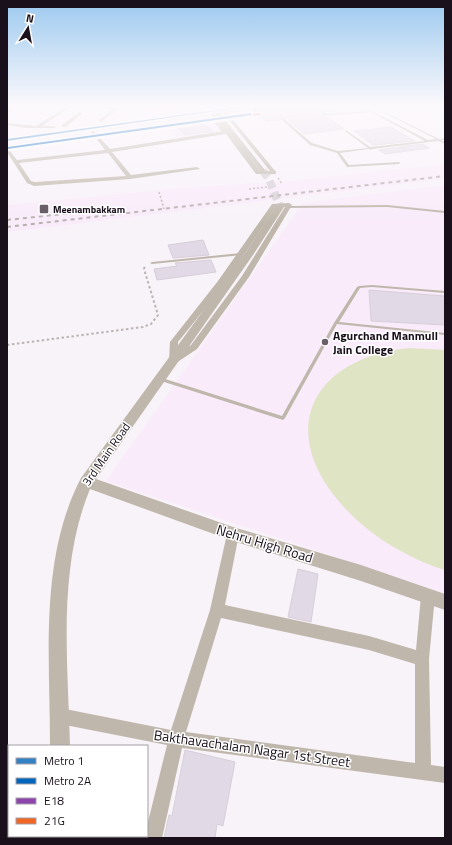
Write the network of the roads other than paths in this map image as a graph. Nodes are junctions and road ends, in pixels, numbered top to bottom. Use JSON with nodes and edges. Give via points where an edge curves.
{"nodes":[{"id":1,"x":104,"y":145,"type":"edge"},
{"id":2,"x":143,"y":145,"type":"edge"},
{"id":3,"x":237,"y":145,"type":"edge"},
{"id":4,"x":242,"y":145,"type":"edge"},
{"id":5,"x":250,"y":145,"type":"edge"},
{"id":6,"x":316,"y":145,"type":"edge"},
{"id":7,"x":365,"y":145,"type":"edge"},
{"id":8,"x":396,"y":145,"type":"edge"},
{"id":9,"x":7,"y":148,"type":"edge"},
{"id":10,"x":370,"y":149,"type":"junction"},
{"id":11,"x":109,"y":151,"type":"junction"},
{"id":12,"x":338,"y":152,"type":"junction"},
{"id":13,"x":15,"y":162,"type":"junction"},
{"id":14,"x":399,"y":163,"type":"dead end"},
{"id":15,"x":197,"y":169,"type":"dead end"},
{"id":16,"x":260,"y":173,"type":"junction"},
{"id":17,"x":130,"y":177,"type":"junction"},
{"id":18,"x":284,"y":207,"type":"junction"},
{"id":19,"x":445,"y":212,"type":"edge"},
{"id":20,"x":241,"y":254,"type":"junction"},
{"id":21,"x":152,"y":264,"type":"road end"},
{"id":22,"x":445,"y":292,"type":"edge"},
{"id":23,"x":336,"y":323,"type":"junction"},
{"id":24,"x":445,"y":334,"type":"edge"},
{"id":25,"x":173,"y":361,"type":"junction"},
{"id":26,"x":160,"y":379,"type":"junction"},
{"id":27,"x":86,"y":482,"type":"junction"},
{"id":28,"x":232,"y":534,"type":"junction"},
{"id":29,"x":428,"y":596,"type":"junction"},
{"id":30,"x":445,"y":602,"type":"edge"},
{"id":31,"x":217,"y":610,"type":"junction"},
{"id":32,"x":422,"y":659,"type":"junction"},
{"id":33,"x":60,"y":716,"type":"junction"},
{"id":34,"x":176,"y":739,"type":"junction"},
{"id":35,"x":60,"y":745,"type":"edge"},
{"id":36,"x":423,"y":772,"type":"junction"},
{"id":37,"x":445,"y":775,"type":"edge"},
{"id":38,"x":153,"y":838,"type":"edge"}],
"edges":[{"from":1,"to":11,"type":"street"},
{"from":2,"to":11,"type":"street"},
{"from":3,"to":16,"type":"street"},
{"from":4,"to":16,"type":"street"},
{"from":5,"to":16,"type":"street","via":[[275,174]]},
{"from":6,"to":12,"type":"lane"},
{"from":7,"to":10,"type":"lane"},
{"from":8,"to":10,"type":"lane"},
{"from":9,"to":13,"type":"street"},
{"from":10,"to":12,"type":"lane"},
{"from":11,"to":13,"type":"street"},
{"from":11,"to":17,"type":"street"},
{"from":12,"to":14,"type":"lane","via":[[348,166],[353,167]]},
{"from":13,"to":17,"type":"street","via":[[29,182],[34,184]]},
{"from":15,"to":17,"type":"street"},
{"from":18,"to":19,"type":"lane","via":[[387,206]]},
{"from":18,"to":20,"type":"street","via":[[289,205],[274,205]]},
{"from":18,"to":25,"type":"street","name":"3rd Main Road"},
{"from":20,"to":21,"type":"lane"},
{"from":20,"to":25,"type":"street","via":[[174,342]]},
{"from":22,"to":23,"type":"lane","via":[[359,287]]},
{"from":23,"to":24,"type":"lane"},
{"from":23,"to":26,"type":"lane","via":[[284,418]]},
{"from":25,"to":26,"type":"street","name":"3rd Main Road"},
{"from":26,"to":27,"type":"street","name":"3rd Main Road"},
{"from":27,"to":28,"type":"street","name":"Nehru High Road"},
{"from":27,"to":33,"type":"street","name":"3rd Main Road","via":[[78,496],[70,524],[63,568],[59,631]]},
{"from":28,"to":29,"type":"street","name":"Nehru High Road"},
{"from":28,"to":31,"type":"street"},
{"from":29,"to":30,"type":"street","name":"Nehru High Road"},
{"from":29,"to":32,"type":"street"},
{"from":31,"to":32,"type":"street","via":[[369,643]]},
{"from":31,"to":34,"type":"street"},
{"from":32,"to":36,"type":"street"},
{"from":33,"to":34,"type":"street","name":"Bakthavachalam Nagar 1st Street"},
{"from":33,"to":35,"type":"street","name":"3rd Main Road"},
{"from":34,"to":36,"type":"street","name":"Bakthavachalam Nagar 1st Street"},
{"from":34,"to":38,"type":"street"},
{"from":36,"to":37,"type":"street","name":"Bakthavachalam Nagar 1st Street"}]}
